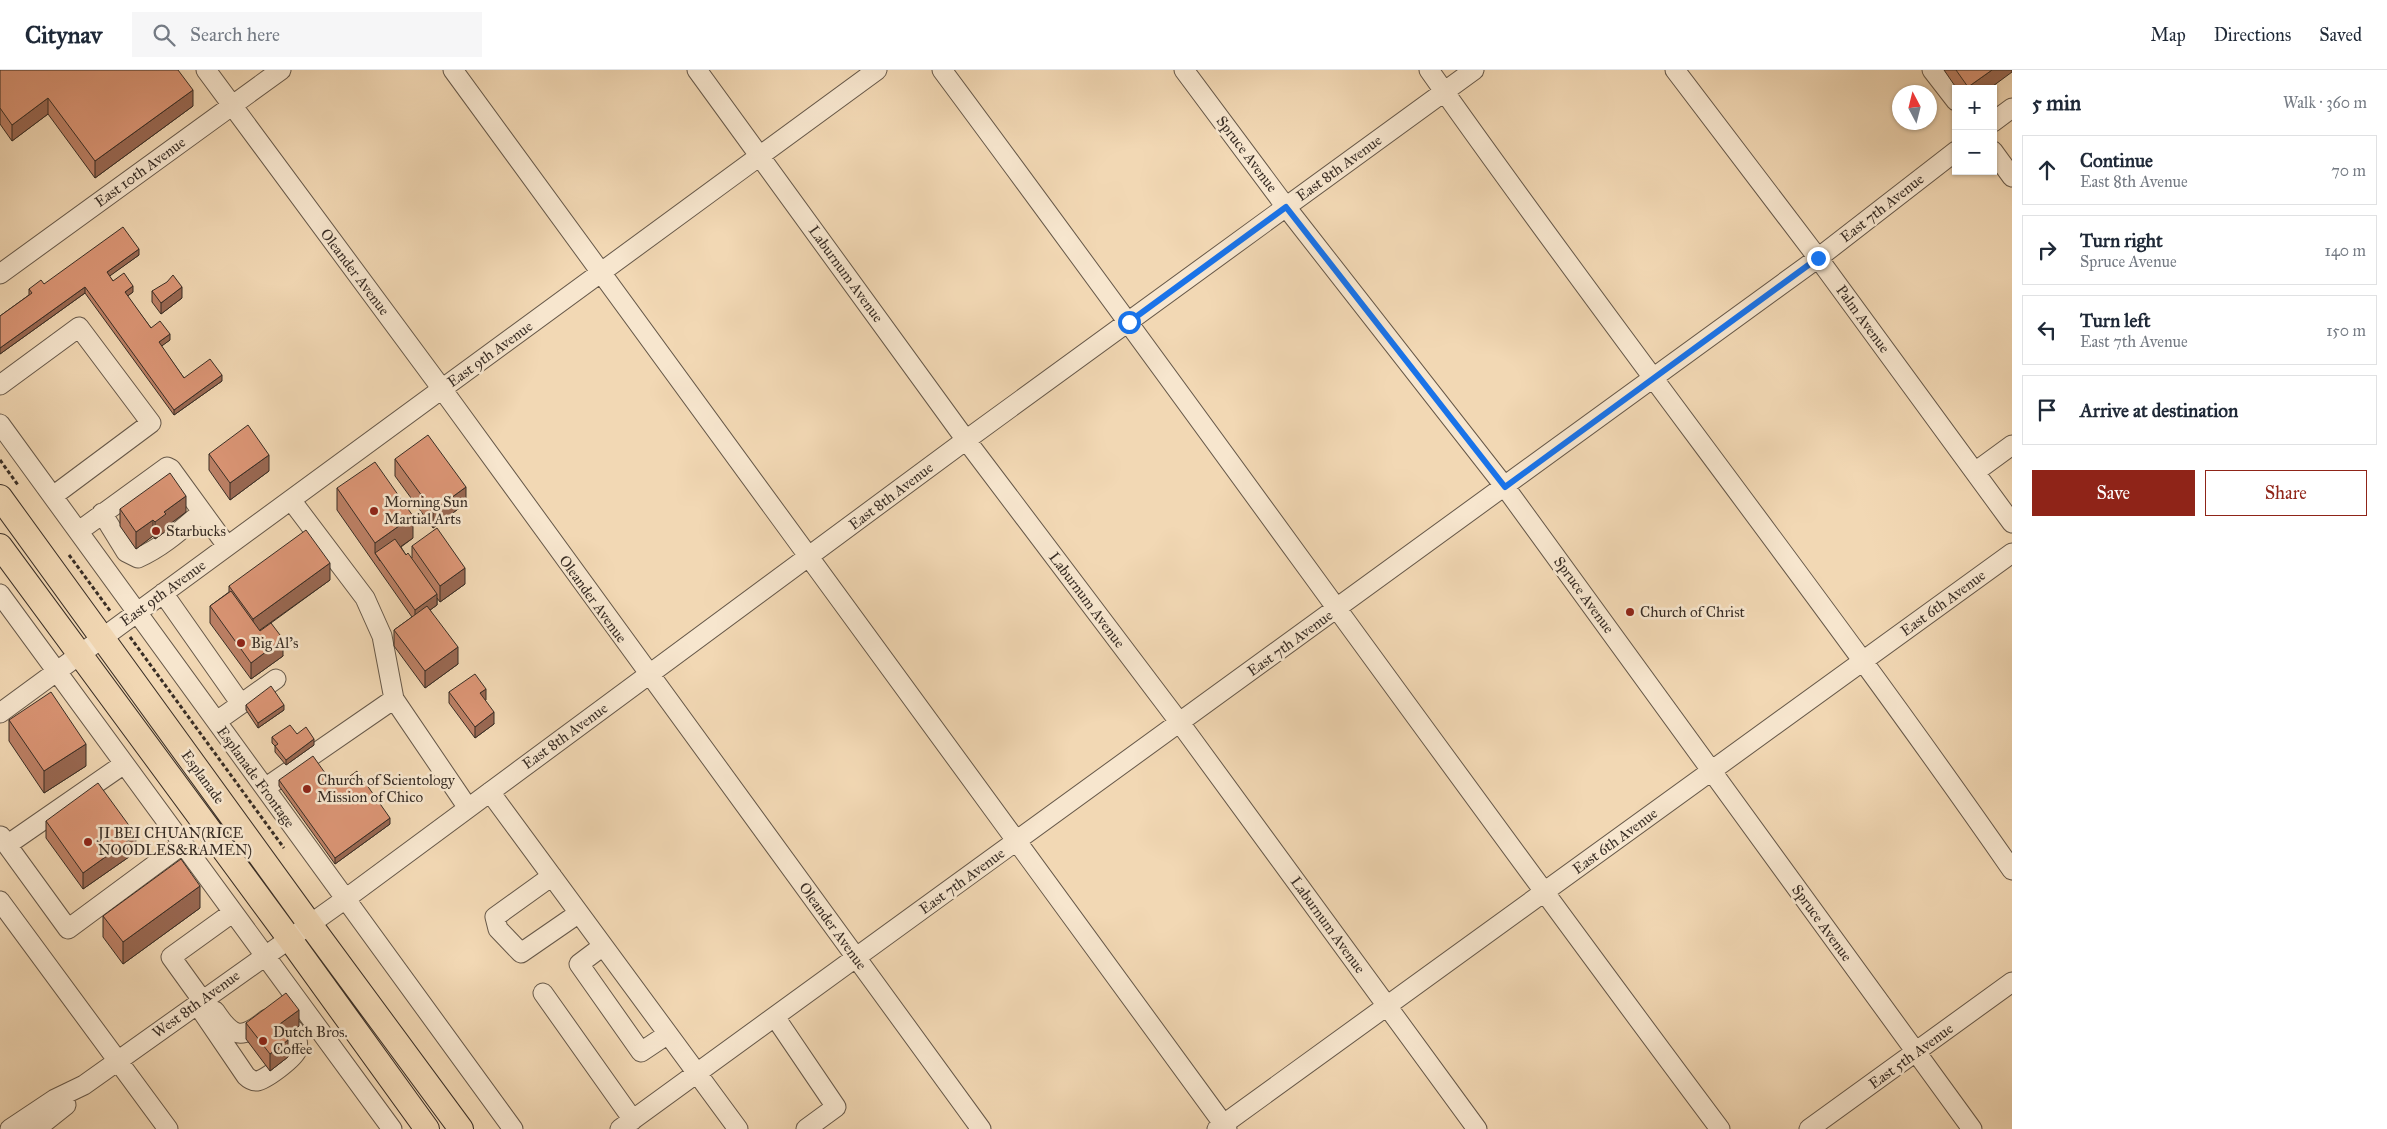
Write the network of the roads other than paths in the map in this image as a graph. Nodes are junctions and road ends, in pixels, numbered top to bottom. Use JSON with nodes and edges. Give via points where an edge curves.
{"nodes":[{"id":1,"x":206,"y":70,"type":"edge"},
{"id":2,"x":281,"y":70,"type":"edge"},
{"id":3,"x":453,"y":70,"type":"edge"},
{"id":4,"x":697,"y":70,"type":"edge"},
{"id":5,"x":878,"y":70,"type":"edge"},
{"id":6,"x":942,"y":70,"type":"edge"},
{"id":7,"x":1184,"y":70,"type":"edge"},
{"id":8,"x":1429,"y":70,"type":"edge"},
{"id":9,"x":1474,"y":70,"type":"edge"},
{"id":10,"x":1675,"y":70,"type":"edge"},
{"id":11,"x":1932,"y":70,"type":"edge"},
{"id":12,"x":1444,"y":92,"type":"junction"},
{"id":13,"x":1952,"y":96,"type":"edge"},
{"id":14,"x":232,"y":105,"type":"junction"},
{"id":15,"x":2012,"y":108,"type":"edge"},
{"id":16,"x":1997,"y":119,"type":"edge"},
{"id":17,"x":1952,"y":154,"type":"edge"},
{"id":18,"x":761,"y":156,"type":"junction"},
{"id":19,"x":1997,"y":156,"type":"edge"},
{"id":20,"x":2012,"y":176,"type":"edge"},
{"id":21,"x":1286,"y":207,"type":"junction"},
{"id":22,"x":1818,"y":258,"type":"junction"},
{"id":23,"x":602,"y":272,"type":"junction"},
{"id":24,"x":0,"y":274,"type":"edge"},
{"id":25,"x":1129,"y":322,"type":"junction"},
{"id":26,"x":1653,"y":378,"type":"junction"},
{"id":27,"x":0,"y":385,"type":"edge"},
{"id":28,"x":442,"y":390,"type":"junction"},
{"id":29,"x":0,"y":424,"type":"edge"},
{"id":30,"x":966,"y":440,"type":"junction"},
{"id":31,"x":2012,"y":445,"type":"edge"},
{"id":32,"x":1975,"y":472,"type":"junction"},
{"id":33,"x":1505,"y":487,"type":"junction"},
{"id":34,"x":0,"y":496,"type":"edge"},
{"id":35,"x":53,"y":496,"type":"junction"},
{"id":36,"x":291,"y":500,"type":"junction"},
{"id":37,"x":202,"y":512,"type":"junction"},
{"id":38,"x":102,"y":513,"type":"junction"},
{"id":39,"x":2012,"y":523,"type":"edge"},
{"id":40,"x":79,"y":530,"type":"junction"},
{"id":41,"x":0,"y":546,"type":"edge"},
{"id":42,"x":227,"y":546,"type":"junction"},
{"id":43,"x":2012,"y":553,"type":"edge"},
{"id":44,"x":809,"y":556,"type":"junction"},
{"id":45,"x":163,"y":593,"type":"junction"},
{"id":46,"x":0,"y":594,"type":"edge"},
{"id":47,"x":1336,"y":609,"type":"junction"},
{"id":48,"x":138,"y":611,"type":"junction"},
{"id":49,"x":102,"y":637,"type":"junction"},
{"id":50,"x":80,"y":654,"type":"junction"},
{"id":51,"x":1863,"y":661,"type":"junction"},
{"id":52,"x":56,"y":671,"type":"junction"},
{"id":53,"x":648,"y":675,"type":"junction"},
{"id":54,"x":276,"y":679,"type":"dead end"},
{"id":55,"x":394,"y":699,"type":"junction"},
{"id":56,"x":241,"y":704,"type":"junction"},
{"id":57,"x":1,"y":710,"type":"edge"},
{"id":58,"x":217,"y":721,"type":"junction"},
{"id":59,"x":1180,"y":723,"type":"junction"},
{"id":60,"x":124,"y":764,"type":"junction"},
{"id":61,"x":1712,"y":771,"type":"junction"},
{"id":62,"x":265,"y":788,"type":"junction"},
{"id":63,"x":490,"y":792,"type":"junction"},
{"id":64,"x":468,"y":808,"type":"junction"},
{"id":65,"x":4,"y":840,"type":"edge"},
{"id":66,"x":1018,"y":841,"type":"junction"},
{"id":67,"x":183,"y":844,"type":"junction"},
{"id":68,"x":2012,"y":870,"type":"edge"},
{"id":69,"x":552,"y":876,"type":"junction"},
{"id":70,"x":1544,"y":893,"type":"junction"},
{"id":71,"x":344,"y":900,"type":"junction"},
{"id":72,"x":0,"y":901,"type":"edge"},
{"id":73,"x":232,"y":913,"type":"junction"},
{"id":74,"x":579,"y":913,"type":"junction"},
{"id":75,"x":309,"y":923,"type":"junction"},
{"id":76,"x":289,"y":938,"type":"junction"},
{"id":77,"x":604,"y":946,"type":"junction"},
{"id":78,"x":263,"y":956,"type":"junction"},
{"id":79,"x":856,"y":958,"type":"junction"},
{"id":80,"x":2012,"y":982,"type":"edge"},
{"id":81,"x":543,"y":993,"type":"dead end"},
{"id":82,"x":202,"y":1001,"type":"junction"},
{"id":83,"x":1388,"y":1007,"type":"junction"},
{"id":84,"x":279,"y":1014,"type":"edge"},
{"id":85,"x":776,"y":1017,"type":"junction"},
{"id":86,"x":294,"y":1030,"type":"dead end"},
{"id":87,"x":668,"y":1034,"type":"junction"},
{"id":88,"x":1916,"y":1052,"type":"junction"},
{"id":89,"x":118,"y":1060,"type":"junction"},
{"id":90,"x":697,"y":1073,"type":"junction"},
{"id":91,"x":84,"y":1086,"type":"junction"},
{"id":92,"x":626,"y":1124,"type":"edge"},
{"id":93,"x":971,"y":1126,"type":"edge"},
{"id":94,"x":1223,"y":1128,"type":"edge"},
{"id":95,"x":10,"y":1129,"type":"edge"},
{"id":96,"x":36,"y":1129,"type":"edge"},
{"id":97,"x":168,"y":1129,"type":"edge"},
{"id":98,"x":392,"y":1129,"type":"edge"},
{"id":99,"x":427,"y":1129,"type":"edge"},
{"id":100,"x":462,"y":1129,"type":"edge"},
{"id":101,"x":512,"y":1129,"type":"edge"},
{"id":102,"x":738,"y":1129,"type":"edge"},
{"id":103,"x":806,"y":1129,"type":"edge"},
{"id":104,"x":1477,"y":1129,"type":"edge"},
{"id":105,"x":1720,"y":1129,"type":"edge"},
{"id":106,"x":1810,"y":1129,"type":"edge"},
{"id":107,"x":1972,"y":1129,"type":"edge"}],
"edges":[{"from":1,"to":14,"type":"street","name":"Oleander Avenue"},
{"from":2,"to":14,"type":"street","name":"East 10th Avenue"},
{"from":3,"to":23,"type":"street"},
{"from":4,"to":18,"type":"street","name":"Laburnum Avenue"},
{"from":5,"to":18,"type":"street","name":"East 9th Avenue"},
{"from":6,"to":25,"type":"street"},
{"from":7,"to":21,"type":"street","name":"Spruce Avenue"},
{"from":8,"to":12,"type":"street"},
{"from":9,"to":12,"type":"street","name":"East 8th Avenue"},
{"from":10,"to":22,"type":"street","name":"Palm Avenue"},
{"from":11,"to":13,"type":"street"},
{"from":12,"to":21,"type":"street","name":"East 8th Avenue"},
{"from":12,"to":26,"type":"street"},
{"from":14,"to":24,"type":"street","name":"East 10th Avenue"},
{"from":14,"to":28,"type":"street","name":"Oleander Avenue"},
{"from":15,"to":16,"type":"street"},
{"from":17,"to":22,"type":"street","name":"East 7th Avenue"},
{"from":18,"to":23,"type":"street","name":"East 9th Avenue"},
{"from":18,"to":30,"type":"street","name":"Laburnum Avenue"},
{"from":19,"to":20,"type":"street"},
{"from":21,"to":25,"type":"street","name":"East 8th Avenue"},
{"from":21,"to":33,"type":"street","name":"Spruce Avenue"},
{"from":22,"to":26,"type":"street","name":"East 7th Avenue"},
{"from":22,"to":32,"type":"street","name":"Palm Avenue"},
{"from":23,"to":28,"type":"street","name":"East 9th Avenue"},
{"from":23,"to":44,"type":"street"},
{"from":25,"to":30,"type":"street","name":"East 8th Avenue"},
{"from":25,"to":47,"type":"street"},
{"from":26,"to":33,"type":"street","name":"East 7th Avenue"},
{"from":26,"to":51,"type":"street"},
{"from":27,"to":35,"type":"street","via":[[79,327],[151,423]]},
{"from":28,"to":36,"type":"street","name":"East 9th Avenue"},
{"from":28,"to":53,"type":"street","name":"Oleander Avenue"},
{"from":29,"to":35,"type":"street","name":"Esplanade Frontage"},
{"from":30,"to":44,"type":"street","name":"East 8th Avenue"},
{"from":30,"to":59,"type":"street","name":"Laburnum Avenue"},
{"from":31,"to":32,"type":"street"},
{"from":32,"to":39,"type":"street","name":"Palm Avenue"},
{"from":33,"to":47,"type":"street","name":"East 7th Avenue"},
{"from":33,"to":61,"type":"street","name":"Spruce Avenue"},
{"from":34,"to":49,"type":"main road","name":"Esplanade"},
{"from":35,"to":40,"type":"street","name":"Esplanade Frontage"},
{"from":36,"to":42,"type":"street","name":"East 9th Avenue"},
{"from":36,"to":55,"type":"street","via":[[365,598],[382,636]]},
{"from":37,"to":38,"type":"street","via":[[167,467]]},
{"from":37,"to":38,"type":"street","via":[[171,538],[138,558],[126,552]]},
{"from":37,"to":42,"type":"street"},
{"from":38,"to":40,"type":"street"},
{"from":40,"to":48,"type":"street","name":"Esplanade Frontage"},
{"from":41,"to":50,"type":"main road","name":"Esplanade"},
{"from":42,"to":45,"type":"street","name":"East 9th Avenue"},
{"from":43,"to":51,"type":"street","name":"East 6th Avenue"},
{"from":44,"to":53,"type":"street","name":"East 8th Avenue"},
{"from":44,"to":66,"type":"street"},
{"from":45,"to":48,"type":"street","name":"East 9th Avenue"},
{"from":45,"to":56,"type":"street"},
{"from":46,"to":52,"type":"street"},
{"from":47,"to":59,"type":"street","name":"East 7th Avenue"},
{"from":47,"to":70,"type":"street"},
{"from":48,"to":49,"type":"street","name":"East 9th Avenue"},
{"from":48,"to":58,"type":"street","name":"Esplanade Frontage"},
{"from":49,"to":50,"type":"street","name":"East 9th Avenue"},
{"from":49,"to":75,"type":"main road","name":"Esplanade"},
{"from":50,"to":52,"type":"street","name":"East 9th Avenue"},
{"from":50,"to":76,"type":"main road","name":"Esplanade"},
{"from":51,"to":61,"type":"street","name":"East 6th Avenue"},
{"from":51,"to":68,"type":"street"},
{"from":52,"to":57,"type":"street","name":"East 9th Avenue"},
{"from":52,"to":60,"type":"street"},
{"from":53,"to":63,"type":"street","name":"East 8th Avenue"},
{"from":53,"to":79,"type":"street","name":"Oleander Avenue"},
{"from":54,"to":56,"type":"street"},
{"from":55,"to":62,"type":"street"},
{"from":55,"to":64,"type":"street"},
{"from":56,"to":58,"type":"street"},
{"from":58,"to":62,"type":"street","name":"Esplanade Frontage"},
{"from":59,"to":66,"type":"street","name":"East 7th Avenue"},
{"from":59,"to":83,"type":"street","name":"Laburnum Avenue"},
{"from":60,"to":65,"type":"street"},
{"from":60,"to":67,"type":"street"},
{"from":61,"to":70,"type":"street","name":"East 6th Avenue"},
{"from":61,"to":88,"type":"street","name":"Spruce Avenue"},
{"from":62,"to":71,"type":"street","name":"Esplanade Frontage"},
{"from":63,"to":64,"type":"street","name":"East 8th Avenue"},
{"from":63,"to":69,"type":"street"},
{"from":64,"to":71,"type":"street","name":"East 8th Avenue"},
{"from":65,"to":67,"type":"street","via":[[68,929]]},
{"from":66,"to":79,"type":"street","name":"East 7th Avenue"},
{"from":66,"to":94,"type":"street"},
{"from":67,"to":73,"type":"street"},
{"from":69,"to":74,"type":"street"},
{"from":69,"to":74,"type":"street","via":[[496,918],[498,929],[521,953]]},
{"from":70,"to":83,"type":"street","name":"East 6th Avenue"},
{"from":70,"to":105,"type":"street"},
{"from":71,"to":75,"type":"street","name":"East 8th Avenue"},
{"from":71,"to":101,"type":"street","name":"Esplanade Frontage"},
{"from":72,"to":89,"type":"street"},
{"from":73,"to":78,"type":"street"},
{"from":73,"to":82,"type":"street","via":[[171,957]]},
{"from":74,"to":77,"type":"street"},
{"from":75,"to":76,"type":"street","name":"West 8th Avenue"},
{"from":75,"to":100,"type":"main road","name":"Esplanade"},
{"from":76,"to":78,"type":"street","name":"West 8th Avenue"},
{"from":76,"to":99,"type":"main road","name":"Esplanade"},
{"from":77,"to":87,"type":"street"},
{"from":77,"to":87,"type":"street","via":[[579,964],[642,1052]]},
{"from":78,"to":82,"type":"street","name":"West 8th Avenue"},
{"from":78,"to":98,"type":"street"},
{"from":79,"to":85,"type":"street","name":"East 7th Avenue"},
{"from":79,"to":93,"type":"street","name":"Oleander Avenue"},
{"from":80,"to":88,"type":"street","name":"East 5th Avenue"},
{"from":81,"to":92,"type":"street"},
{"from":82,"to":84,"type":"street","via":[[230,1031],[237,1034],[244,1034],[271,1015]]},
{"from":82,"to":86,"type":"street","via":[[250,1080],[257,1081],[292,1058],[298,1042]]},
{"from":82,"to":89,"type":"street","name":"West 8th Avenue"},
{"from":83,"to":94,"type":"street","name":"East 6th Avenue"},
{"from":83,"to":104,"type":"street","name":"Laburnum Avenue"},
{"from":85,"to":90,"type":"street","name":"East 7th Avenue"},
{"from":85,"to":103,"type":"street","via":[[836,1108]]},
{"from":87,"to":90,"type":"street"},
{"from":88,"to":106,"type":"street","name":"East 5th Avenue"},
{"from":88,"to":107,"type":"street","name":"Spruce Avenue"},
{"from":89,"to":91,"type":"street","name":"West 8th Avenue"},
{"from":89,"to":97,"type":"street"},
{"from":90,"to":92,"type":"street","name":"East 7th Avenue"},
{"from":90,"to":102,"type":"street"},
{"from":91,"to":95,"type":"street","name":"West 8th Avenue","via":[[55,1099]]},
{"from":91,"to":96,"type":"street","name":"West 8th Avenue","via":[[64,1108]]}]}
